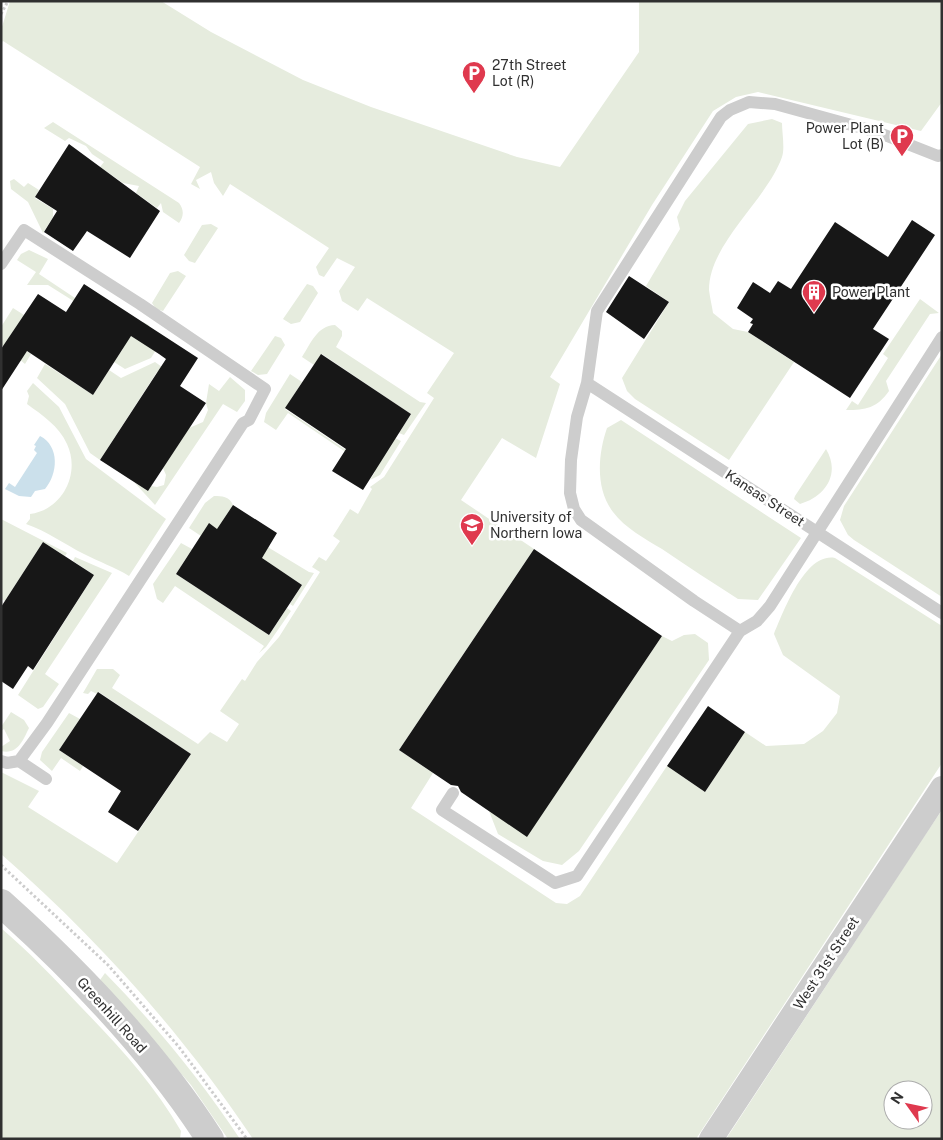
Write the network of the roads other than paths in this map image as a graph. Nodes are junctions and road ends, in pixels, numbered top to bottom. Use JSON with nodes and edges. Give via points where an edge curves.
{"nodes":[{"id":1,"x":942,"y":155,"type":"edge"},
{"id":2,"x":1,"y":264,"type":"edge"},
{"id":3,"x":942,"y":337,"type":"edge"},
{"id":4,"x":587,"y":383,"type":"junction"},
{"id":5,"x":816,"y":531,"type":"junction"},
{"id":6,"x":942,"y":613,"type":"edge"},
{"id":7,"x":740,"y":631,"type":"junction"},
{"id":8,"x":1,"y":761,"type":"edge"},
{"id":9,"x":19,"y":761,"type":"junction"},
{"id":10,"x":46,"y":779,"type":"dead end"},
{"id":11,"x":942,"y":788,"type":"edge"},
{"id":12,"x":453,"y":793,"type":"dead end"},
{"id":13,"x":1,"y":903,"type":"edge"},
{"id":14,"x":210,"y":1139,"type":"edge"},
{"id":15,"x":711,"y":1139,"type":"edge"}],
"edges":[{"from":1,"to":4,"type":"lane","via":[[877,132],[775,104],[749,102],[730,110],[708,135],[597,311]]},
{"from":2,"to":9,"type":"lane","via":[[24,230],[265,389],[249,420],[243,423]]},
{"from":3,"to":5,"type":"lane"},
{"from":4,"to":5,"type":"lane","name":"Kansas Street"},
{"from":4,"to":7,"type":"lane","via":[[576,417],[571,460],[570,494],[574,509],[581,520]]},
{"from":5,"to":6,"type":"lane","name":"Kansas Street"},
{"from":5,"to":7,"type":"lane","via":[[802,559],[770,606],[757,621]]},
{"from":7,"to":12,"type":"lane","via":[[576,876],[555,883],[442,810]]},
{"from":8,"to":9,"type":"lane"},
{"from":9,"to":10,"type":"lane"},
{"from":11,"to":15,"type":"street","name":"West 31st Street"},
{"from":13,"to":14,"type":"street","name":"Greenhill Road","via":[[53,950],[122,1024],[184,1098]]}]}
